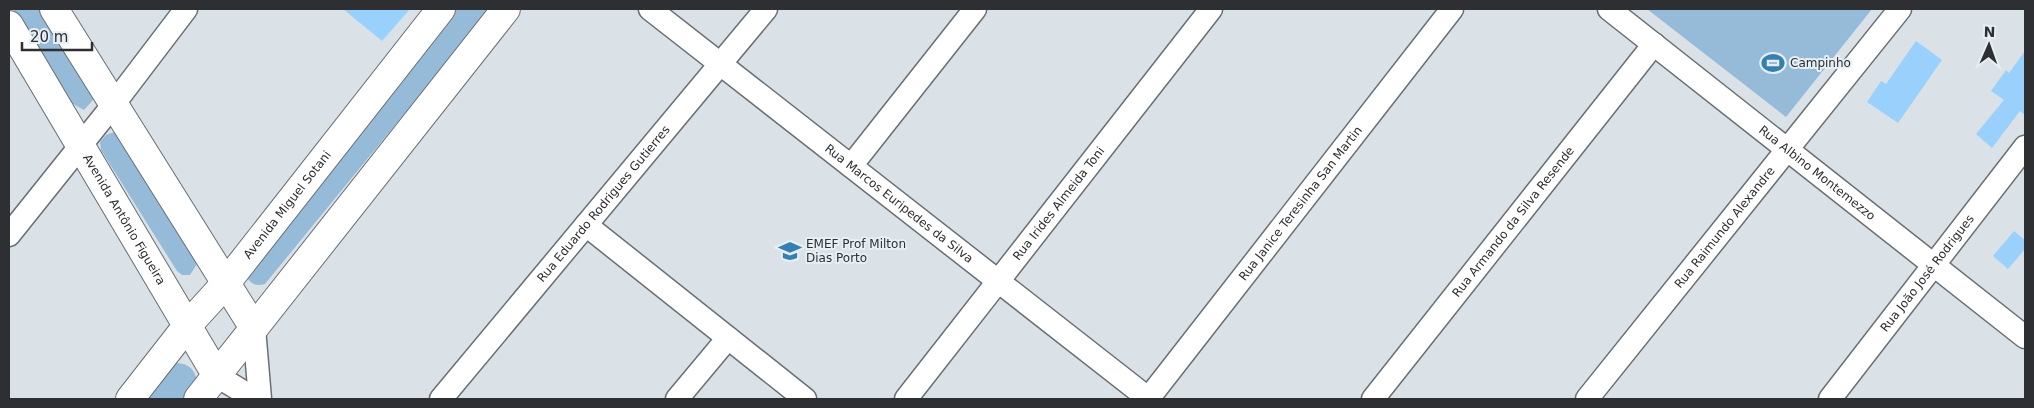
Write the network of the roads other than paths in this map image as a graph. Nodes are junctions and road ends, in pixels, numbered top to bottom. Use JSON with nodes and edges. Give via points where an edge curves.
{"nodes":[{"id":1,"x":54,"y":9,"type":"edge"},
{"id":2,"x":186,"y":9,"type":"edge"},
{"id":3,"x":441,"y":9,"type":"edge"},
{"id":4,"x":506,"y":9,"type":"edge"},
{"id":5,"x":650,"y":9,"type":"edge"},
{"id":6,"x":766,"y":9,"type":"edge"},
{"id":7,"x":975,"y":9,"type":"edge"},
{"id":8,"x":1211,"y":9,"type":"edge"},
{"id":9,"x":1452,"y":9,"type":"edge"},
{"id":10,"x":1610,"y":9,"type":"edge"},
{"id":11,"x":1900,"y":9,"type":"edge"},
{"id":12,"x":9,"y":25,"type":"edge"},
{"id":13,"x":1654,"y":44,"type":"junction"},
{"id":14,"x":720,"y":64,"type":"junction"},
{"id":15,"x":113,"y":105,"type":"junction"},
{"id":16,"x":80,"y":146,"type":"junction"},
{"id":17,"x":2025,"y":147,"type":"edge"},
{"id":18,"x":1788,"y":149,"type":"junction"},
{"id":19,"x":851,"y":166,"type":"junction"},
{"id":20,"x":586,"y":225,"type":"junction"},
{"id":21,"x":9,"y":236,"type":"edge"},
{"id":22,"x":1934,"y":265,"type":"junction"},
{"id":23,"x":997,"y":281,"type":"junction"},
{"id":24,"x":226,"y":283,"type":"junction"},
{"id":25,"x":187,"y":326,"type":"junction"},
{"id":26,"x":254,"y":328,"type":"junction"},
{"id":27,"x":2025,"y":337,"type":"edge"},
{"id":28,"x":728,"y":338,"type":"junction"},
{"id":29,"x":217,"y":376,"type":"junction"},
{"id":30,"x":130,"y":399,"type":"edge"},
{"id":31,"x":198,"y":399,"type":"edge"},
{"id":32,"x":255,"y":399,"type":"edge"},
{"id":33,"x":260,"y":399,"type":"edge"},
{"id":34,"x":441,"y":399,"type":"edge"},
{"id":35,"x":677,"y":399,"type":"edge"},
{"id":36,"x":805,"y":399,"type":"edge"},
{"id":37,"x":906,"y":399,"type":"edge"},
{"id":38,"x":1148,"y":399,"type":"edge"},
{"id":39,"x":1373,"y":399,"type":"edge"},
{"id":40,"x":1587,"y":399,"type":"edge"},
{"id":41,"x":1830,"y":399,"type":"edge"}],
"edges":[{"from":1,"to":15,"type":"street"},
{"from":2,"to":15,"type":"street"},
{"from":3,"to":24,"type":"street","name":"Avenida Miguel Sotani"},
{"from":4,"to":26,"type":"street"},
{"from":5,"to":14,"type":"street","name":"Rua Marcos Euripedes da Silva"},
{"from":6,"to":14,"type":"street","name":"Rua Eduardo Rodrigues Gutierres"},
{"from":7,"to":19,"type":"street"},
{"from":8,"to":23,"type":"street","name":"Rua Irides Almeida Toni"},
{"from":9,"to":38,"type":"street","name":"Rua Janice Teresinha San Martin"},
{"from":10,"to":13,"type":"street","name":"Rua Albino Montemezzo"},
{"from":11,"to":18,"type":"street","name":"Rua Raimundo Alexandre"},
{"from":12,"to":16,"type":"street","name":"Avenida Antônio Figueira"},
{"from":13,"to":18,"type":"street","name":"Rua Albino Montemezzo"},
{"from":13,"to":39,"type":"street","name":"Rua Armando da Silva Resende"},
{"from":14,"to":19,"type":"street","name":"Rua Marcos Euripedes da Silva"},
{"from":14,"to":20,"type":"street","name":"Rua Eduardo Rodrigues Gutierres"},
{"from":15,"to":16,"type":"street"},
{"from":15,"to":24,"type":"street"},
{"from":16,"to":21,"type":"street"},
{"from":16,"to":25,"type":"street","name":"Avenida Antônio Figueira"},
{"from":17,"to":22,"type":"street","name":"Rua João José Rodrigues"},
{"from":18,"to":22,"type":"street","name":"Rua Albino Montemezzo"},
{"from":18,"to":40,"type":"street","name":"Rua Raimundo Alexandre"},
{"from":19,"to":23,"type":"street","name":"Rua Marcos Euripedes da Silva"},
{"from":20,"to":28,"type":"street"},
{"from":20,"to":34,"type":"street","name":"Rua Eduardo Rodrigues Gutierres"},
{"from":22,"to":27,"type":"street","name":"Rua Albino Montemezzo"},
{"from":22,"to":41,"type":"street","name":"Rua João José Rodrigues"},
{"from":23,"to":37,"type":"street","name":"Rua Irides Almeida Toni"},
{"from":23,"to":38,"type":"street","name":"Rua Marcos Euripedes da Silva"},
{"from":24,"to":25,"type":"street","name":"Avenida Miguel Sotani"},
{"from":24,"to":26,"type":"street"},
{"from":25,"to":29,"type":"street","name":"Avenida Antônio Figueira"},
{"from":25,"to":30,"type":"street","name":"Avenida Miguel Sotani"},
{"from":26,"to":29,"type":"street"},
{"from":26,"to":33,"type":"street"},
{"from":28,"to":35,"type":"street"},
{"from":28,"to":36,"type":"street"},
{"from":29,"to":31,"type":"street"},
{"from":29,"to":32,"type":"street","name":"Avenida Antônio Figueira"}]}
